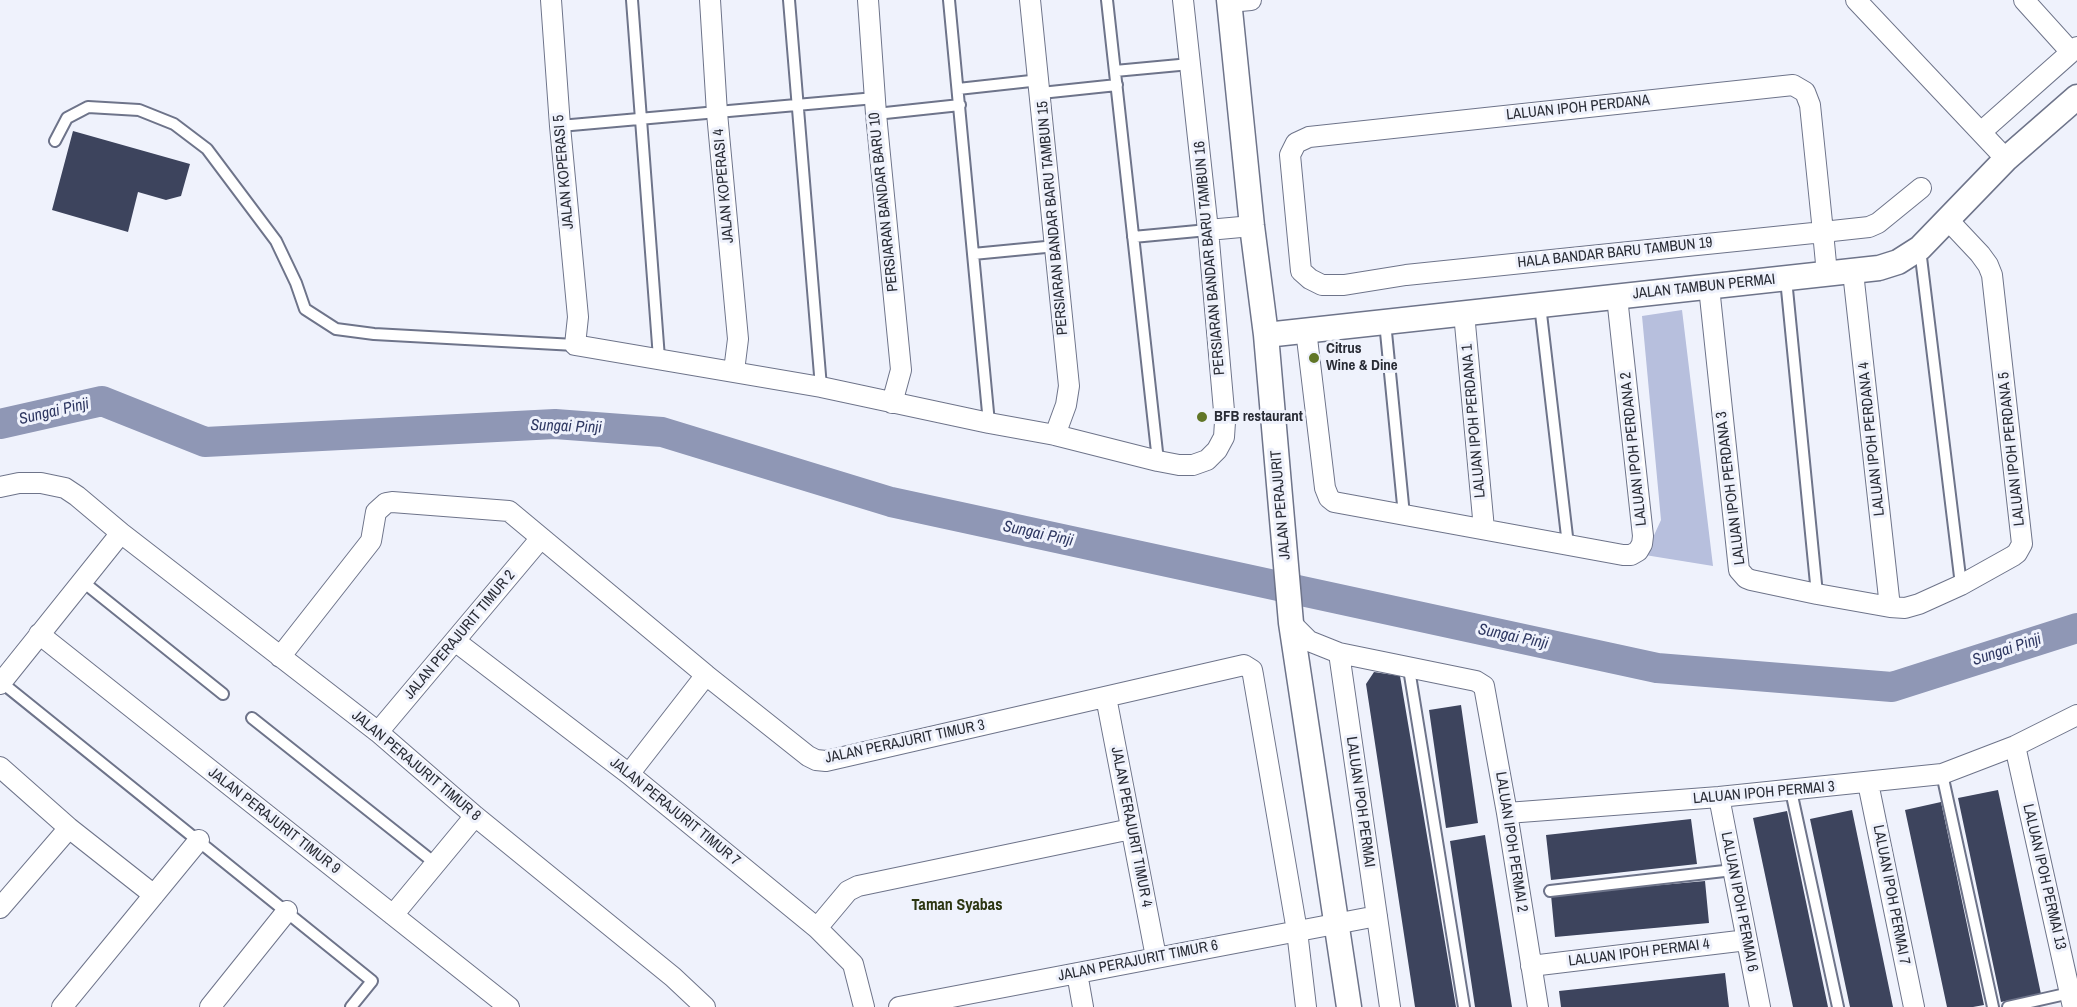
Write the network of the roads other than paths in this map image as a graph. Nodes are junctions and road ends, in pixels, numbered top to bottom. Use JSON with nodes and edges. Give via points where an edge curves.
{"nodes":[{"id":1,"x":551,"y":0,"type":"edge"},
{"id":2,"x":632,"y":0,"type":"edge"},
{"id":3,"x":710,"y":0,"type":"edge"},
{"id":4,"x":789,"y":0,"type":"edge"},
{"id":5,"x":868,"y":0,"type":"edge"},
{"id":6,"x":949,"y":0,"type":"edge"},
{"id":7,"x":1030,"y":0,"type":"edge"},
{"id":8,"x":1107,"y":0,"type":"edge"},
{"id":9,"x":1183,"y":0,"type":"edge"},
{"id":10,"x":1857,"y":0,"type":"edge"},
{"id":11,"x":2024,"y":0,"type":"edge"},
{"id":12,"x":1236,"y":1,"type":"edge"},
{"id":13,"x":2074,"y":49,"type":"edge"},
{"id":14,"x":1190,"y":64,"type":"junction"},
{"id":15,"x":1115,"y":71,"type":"junction"},
{"id":16,"x":1117,"y":85,"type":"junction"},
{"id":17,"x":1040,"y":86,"type":"junction"},
{"id":18,"x":958,"y":89,"type":"junction"},
{"id":19,"x":2077,"y":97,"type":"edge"},
{"id":20,"x":960,"y":105,"type":"junction"},
{"id":21,"x":798,"y":106,"type":"junction"},
{"id":22,"x":875,"y":106,"type":"junction"},
{"id":23,"x":717,"y":113,"type":"junction"},
{"id":24,"x":641,"y":120,"type":"junction"},
{"id":25,"x":560,"y":126,"type":"junction"},
{"id":26,"x":1981,"y":132,"type":"junction"},
{"id":27,"x":55,"y":141,"type":"dead end"},
{"id":28,"x":2006,"y":159,"type":"junction"},
{"id":29,"x":1921,"y":188,"type":"dead end"},
{"id":30,"x":1948,"y":220,"type":"junction"},
{"id":31,"x":1252,"y":226,"type":"junction"},
{"id":32,"x":1208,"y":230,"type":"junction"},
{"id":33,"x":1823,"y":232,"type":"junction"},
{"id":34,"x":1133,"y":237,"type":"junction"},
{"id":35,"x":1056,"y":246,"type":"junction"},
{"id":36,"x":1920,"y":248,"type":"junction"},
{"id":37,"x":973,"y":254,"type":"junction"},
{"id":38,"x":1301,"y":271,"type":"joint"},
{"id":39,"x":1853,"y":272,"type":"junction"},
{"id":40,"x":1827,"y":274,"type":"junction"},
{"id":41,"x":1786,"y":279,"type":"junction"},
{"id":42,"x":1709,"y":287,"type":"junction"},
{"id":43,"x":1617,"y":297,"type":"junction"},
{"id":44,"x":1540,"y":305,"type":"junction"},
{"id":45,"x":1464,"y":313,"type":"junction"},
{"id":46,"x":1385,"y":322,"type":"junction"},
{"id":47,"x":1306,"y":330,"type":"junction"},
{"id":48,"x":1266,"y":335,"type":"junction"},
{"id":49,"x":575,"y":345,"type":"junction"},
{"id":50,"x":659,"y":358,"type":"junction"},
{"id":51,"x":734,"y":371,"type":"junction"},
{"id":52,"x":821,"y":387,"type":"junction"},
{"id":53,"x":892,"y":403,"type":"junction"},
{"id":54,"x":988,"y":423,"type":"junction"},
{"id":55,"x":1055,"y":435,"type":"junction"},
{"id":56,"x":1158,"y":461,"type":"junction"},
{"id":57,"x":0,"y":487,"type":"edge"},
{"id":58,"x":1404,"y":514,"type":"junction"},
{"id":59,"x":1484,"y":529,"type":"junction"},
{"id":60,"x":121,"y":533,"type":"junction"},
{"id":61,"x":541,"y":538,"type":"junction"},
{"id":62,"x":1568,"y":545,"type":"junction"},
{"id":63,"x":82,"y":581,"type":"junction"},
{"id":64,"x":1961,"y":585,"type":"junction"},
{"id":65,"x":1816,"y":594,"type":"junction"},
{"id":66,"x":1890,"y":607,"type":"junction"},
{"id":67,"x":1292,"y":622,"type":"junction"},
{"id":68,"x":39,"y":634,"type":"junction"},
{"id":69,"x":455,"y":641,"type":"junction"},
{"id":70,"x":1339,"y":653,"type":"junction"},
{"id":71,"x":280,"y":657,"type":"junction"},
{"id":72,"x":1409,"y":669,"type":"junction"},
{"id":73,"x":706,"y":675,"type":"junction"},
{"id":74,"x":0,"y":682,"type":"edge"},
{"id":75,"x":223,"y":694,"type":"dead end"},
{"id":76,"x":1106,"y":697,"type":"junction"},
{"id":77,"x":2077,"y":716,"type":"edge"},
{"id":78,"x":252,"y":718,"type":"dead end"},
{"id":79,"x":378,"y":732,"type":"junction"},
{"id":80,"x":2015,"y":747,"type":"junction"},
{"id":81,"x":0,"y":767,"type":"edge"},
{"id":82,"x":629,"y":774,"type":"junction"},
{"id":83,"x":1942,"y":774,"type":"junction"},
{"id":84,"x":1868,"y":783,"type":"junction"},
{"id":85,"x":1791,"y":791,"type":"junction"},
{"id":86,"x":1719,"y":797,"type":"junction"},
{"id":87,"x":1507,"y":813,"type":"junction"},
{"id":88,"x":475,"y":816,"type":"junction"},
{"id":89,"x":69,"y":828,"type":"junction"},
{"id":90,"x":1131,"y":829,"type":"junction"},
{"id":91,"x":199,"y":840,"type":"junction"},
{"id":92,"x":436,"y":864,"type":"junction"},
{"id":93,"x":1733,"y":870,"type":"junction"},
{"id":94,"x":1550,"y":891,"type":"dead end"},
{"id":95,"x":154,"y":895,"type":"junction"},
{"id":96,"x":0,"y":908,"type":"edge"},
{"id":97,"x":287,"y":911,"type":"junction"},
{"id":98,"x":393,"y":915,"type":"junction"},
{"id":99,"x":1377,"y":916,"type":"junction"},
{"id":100,"x":1337,"y":923,"type":"junction"},
{"id":101,"x":817,"y":928,"type":"junction"},
{"id":102,"x":1297,"y":931,"type":"junction"},
{"id":103,"x":1747,"y":940,"type":"junction"},
{"id":104,"x":1156,"y":957,"type":"junction"},
{"id":105,"x":1531,"y":966,"type":"junction"},
{"id":106,"x":1077,"y":973,"type":"junction"},
{"id":107,"x":2072,"y":1000,"type":"edge"},
{"id":108,"x":62,"y":1007,"type":"edge"},
{"id":109,"x":210,"y":1007,"type":"edge"},
{"id":110,"x":351,"y":1007,"type":"edge"},
{"id":111,"x":509,"y":1007,"type":"edge"},
{"id":112,"x":705,"y":1007,"type":"edge"},
{"id":113,"x":864,"y":1007,"type":"edge"},
{"id":114,"x":898,"y":1007,"type":"edge"},
{"id":115,"x":1083,"y":1007,"type":"edge"},
{"id":116,"x":1306,"y":1007,"type":"edge"},
{"id":117,"x":1350,"y":1007,"type":"edge"},
{"id":118,"x":1390,"y":1007,"type":"edge"},
{"id":119,"x":1464,"y":1007,"type":"edge"},
{"id":120,"x":1538,"y":1007,"type":"edge"},
{"id":121,"x":1760,"y":1007,"type":"edge"},
{"id":122,"x":1838,"y":1007,"type":"edge"},
{"id":123,"x":1914,"y":1007,"type":"edge"},
{"id":124,"x":1993,"y":1007,"type":"edge"},
{"id":125,"x":2008,"y":1007,"type":"edge"}],
"edges":[{"from":1,"to":25,"type":"street","name":"JALAN KOPERASI 5"},
{"from":2,"to":24,"type":"lane"},
{"from":3,"to":23,"type":"street","name":"JALAN KOPERASI 4"},
{"from":4,"to":21,"type":"lane"},
{"from":5,"to":22,"type":"street","name":"PERSIARAN BANDAR BARU 10"},
{"from":6,"to":18,"type":"lane"},
{"from":7,"to":17,"type":"street","name":"PERSIARAN BANDAR BARU TAMBUN 15"},
{"from":8,"to":15,"type":"lane"},
{"from":9,"to":14,"type":"street","name":"PERSIARAN BANDAR BARU TAMBUN 16"},
{"from":10,"to":26,"type":"street"},
{"from":11,"to":13,"type":"street"},
{"from":12,"to":31,"type":"street","name":"JALAN PERAJURIT"},
{"from":13,"to":26,"type":"street"},
{"from":14,"to":15,"type":"lane"},
{"from":14,"to":32,"type":"street","name":"PERSIARAN BANDAR BARU TAMBUN 16"},
{"from":15,"to":16,"type":"lane"},
{"from":16,"to":17,"type":"lane"},
{"from":16,"to":34,"type":"lane"},
{"from":17,"to":18,"type":"lane"},
{"from":17,"to":35,"type":"street","name":"PERSIARAN BANDAR BARU TAMBUN 15"},
{"from":18,"to":20,"type":"lane"},
{"from":19,"to":28,"type":"street","name":"JALAN TAMBUN PERMAI"},
{"from":20,"to":22,"type":"lane"},
{"from":20,"to":37,"type":"lane"},
{"from":21,"to":22,"type":"lane"},
{"from":21,"to":23,"type":"lane"},
{"from":21,"to":52,"type":"lane"},
{"from":22,"to":53,"type":"street","name":"PERSIARAN BANDAR BARU 10","via":[[901,370]]},
{"from":23,"to":24,"type":"lane"},
{"from":23,"to":51,"type":"street","name":"JALAN KOPERASI 4","via":[[738,339]]},
{"from":24,"to":25,"type":"lane"},
{"from":24,"to":50,"type":"lane"},
{"from":25,"to":49,"type":"street","name":"JALAN KOPERASI 5","via":[[578,317]]},
{"from":26,"to":28,"type":"street"},
{"from":27,"to":49,"type":"lane","via":[[67,118],[88,107],[139,110],[174,124],[207,149],[276,241],[305,309],[336,329]]},
{"from":28,"to":30,"type":"street","name":"JALAN TAMBUN PERMAI"},
{"from":29,"to":33,"type":"street","name":"HALA BANDAR BARU TAMBUN 19","via":[[1872,226]]},
{"from":30,"to":36,"type":"street","name":"JALAN TAMBUN PERMAI"},
{"from":30,"to":64,"type":"street","name":"LALUAN IPOH PERDANA 5","via":[[1980,254],[1992,275],[2022,539],[2013,556]]},
{"from":31,"to":32,"type":"street"},
{"from":31,"to":48,"type":"street","name":"JALAN PERAJURIT"},
{"from":32,"to":34,"type":"lane"},
{"from":32,"to":56,"type":"street","name":"PERSIARAN BANDAR BARU TAMBUN 16","via":[[1224,437],[1217,450],[1193,465]]},
{"from":33,"to":38,"type":"street","name":"HALA BANDAR BARU TAMBUN 19","via":[[1406,275],[1344,285],[1322,285]]},
{"from":33,"to":38,"type":"street","name":"LALUAN IPOH PERDANA","via":[[1810,105],[1805,92],[1786,85],[1302,139],[1292,148],[1289,161]]},
{"from":33,"to":40,"type":"street","name":"LALUAN IPOH PERDANA"},
{"from":34,"to":56,"type":"lane"},
{"from":35,"to":37,"type":"lane"},
{"from":35,"to":55,"type":"street","name":"PERSIARAN BANDAR BARU TAMBUN 15","via":[[1069,386]]},
{"from":36,"to":39,"type":"street","name":"JALAN TAMBUN PERMAI","via":[[1898,262]]},
{"from":36,"to":64,"type":"lane"},
{"from":37,"to":54,"type":"lane"},
{"from":39,"to":40,"type":"street","name":"JALAN TAMBUN PERMAI"},
{"from":39,"to":66,"type":"street","name":"LALUAN IPOH PERDANA 4"},
{"from":40,"to":41,"type":"street","name":"JALAN TAMBUN PERMAI"},
{"from":41,"to":42,"type":"street","name":"JALAN TAMBUN PERMAI"},
{"from":41,"to":65,"type":"lane"},
{"from":42,"to":43,"type":"street","name":"JALAN TAMBUN PERMAI"},
{"from":42,"to":65,"type":"street","name":"LALUAN IPOH PERDANA 3","via":[[1739,570],[1751,580]]},
{"from":43,"to":44,"type":"street","name":"JALAN TAMBUN PERMAI"},
{"from":43,"to":62,"type":"street","name":"LALUAN IPOH PERDANA 2","via":[[1642,544],[1631,555]]},
{"from":44,"to":45,"type":"street","name":"JALAN TAMBUN PERMAI"},
{"from":44,"to":62,"type":"lane"},
{"from":45,"to":46,"type":"street","name":"JALAN TAMBUN PERMAI"},
{"from":45,"to":59,"type":"street","name":"LALUAN IPOH PERDANA 1"},
{"from":46,"to":47,"type":"street","name":"JALAN TAMBUN PERMAI"},
{"from":46,"to":58,"type":"lane"},
{"from":47,"to":48,"type":"street","name":"JALAN TAMBUN PERMAI"},
{"from":47,"to":58,"type":"street","via":[[1326,494],[1334,502]]},
{"from":48,"to":67,"type":"street","name":"JALAN PERAJURIT"},
{"from":49,"to":50,"type":"street","name":"PERSIARAN BANDAR BARU TAMBUN 16"},
{"from":50,"to":51,"type":"street","name":"PERSIARAN BANDAR BARU TAMBUN 16"},
{"from":51,"to":52,"type":"street","name":"PERSIARAN BANDAR BARU TAMBUN 16"},
{"from":52,"to":53,"type":"street","name":"PERSIARAN BANDAR BARU TAMBUN 16"},
{"from":53,"to":54,"type":"street","name":"PERSIARAN BANDAR BARU TAMBUN 16"},
{"from":54,"to":55,"type":"street","name":"PERSIARAN BANDAR BARU TAMBUN 16"},
{"from":55,"to":56,"type":"street","name":"PERSIARAN BANDAR BARU TAMBUN 16"},
{"from":57,"to":60,"type":"street","name":"JALAN PERAJURIT TIMUR 8","via":[[30,482],[65,488]]},
{"from":58,"to":59,"type":"street"},
{"from":59,"to":62,"type":"street","name":"LALUAN IPOH PERDANA 2"},
{"from":60,"to":63,"type":"street"},
{"from":60,"to":71,"type":"street","name":"JALAN PERAJURIT TIMUR 8"},
{"from":61,"to":69,"type":"street","name":"JALAN PERAJURIT TIMUR 2"},
{"from":61,"to":71,"type":"street","name":"JALAN PERAJURIT TIMUR 3","via":[[509,511],[386,503],[374,518],[371,541]]},
{"from":61,"to":73,"type":"street","name":"JALAN PERAJURIT TIMUR 3"},
{"from":63,"to":68,"type":"street"},
{"from":63,"to":75,"type":"lane"},
{"from":64,"to":66,"type":"street","name":"LALUAN IPOH PERDANA 5","via":[[1919,604]]},
{"from":65,"to":66,"type":"street","name":"LALUAN IPOH PERDANA 3"},
{"from":67,"to":70,"type":"street","via":[[1309,641]]},
{"from":67,"to":100,"type":"street","name":"JALAN PERAJURIT"},
{"from":68,"to":74,"type":"street"},
{"from":68,"to":98,"type":"street","name":"JALAN PERAJURIT TIMUR 9"},
{"from":69,"to":79,"type":"street","name":"JALAN PERAJURIT TIMUR 2"},
{"from":69,"to":82,"type":"street","name":"JALAN PERAJURIT TIMUR 7"},
{"from":70,"to":72,"type":"street"},
{"from":70,"to":99,"type":"street","name":"LALUAN IPOH PERMAI"},
{"from":71,"to":79,"type":"street","name":"JALAN PERAJURIT TIMUR 8"},
{"from":72,"to":87,"type":"street","name":"LALUAN IPOH PERMAI 2","via":[[1476,681],[1484,686]]},
{"from":72,"to":119,"type":"lane"},
{"from":73,"to":76,"type":"street","name":"JALAN PERAJURIT TIMUR 3","via":[[808,756],[821,761]]},
{"from":73,"to":82,"type":"street"},
{"from":74,"to":91,"type":"lane"},
{"from":76,"to":90,"type":"street","name":"JALAN PERAJURIT TIMUR 4"},
{"from":76,"to":102,"type":"street","name":"JALAN PERAJURIT TIMUR 3","via":[[1239,665],[1248,667],[1253,675]]},
{"from":77,"to":80,"type":"street","name":"LALUAN IPOH PERMAI 3"},
{"from":78,"to":92,"type":"lane"},
{"from":79,"to":88,"type":"street","name":"JALAN PERAJURIT TIMUR 8"},
{"from":80,"to":83,"type":"street","name":"LALUAN IPOH PERMAI 3"},
{"from":80,"to":107,"type":"street","name":"LALUAN IPOH PERMAI 13"},
{"from":81,"to":89,"type":"street"},
{"from":82,"to":101,"type":"street","name":"JALAN PERAJURIT TIMUR 7"},
{"from":83,"to":84,"type":"street","name":"LALUAN IPOH PERMAI 3"},
{"from":83,"to":124,"type":"lane"},
{"from":84,"to":85,"type":"street","name":"LALUAN IPOH PERMAI 3"},
{"from":84,"to":123,"type":"street","name":"LALUAN IPOH PERMAI 7"},
{"from":85,"to":86,"type":"street","name":"LALUAN IPOH PERMAI 3"},
{"from":85,"to":122,"type":"lane"},
{"from":86,"to":87,"type":"street","name":"LALUAN IPOH PERMAI 3"},
{"from":86,"to":93,"type":"street","name":"LALUAN IPOH PERMAI 6"},
{"from":87,"to":105,"type":"street","name":"LALUAN IPOH PERMAI 2"},
{"from":88,"to":92,"type":"street"},
{"from":88,"to":112,"type":"street","name":"JALAN PERAJURIT TIMUR 8"},
{"from":89,"to":95,"type":"street"},
{"from":89,"to":96,"type":"street"},
{"from":90,"to":101,"type":"street","via":[[858,886],[848,891]]},
{"from":90,"to":104,"type":"street","name":"JALAN PERAJURIT TIMUR 4"},
{"from":91,"to":95,"type":"street"},
{"from":91,"to":97,"type":"lane"},
{"from":92,"to":98,"type":"street"},
{"from":93,"to":94,"type":"lane"},
{"from":93,"to":103,"type":"street","name":"LALUAN IPOH PERMAI 6"},
{"from":95,"to":108,"type":"street"},
{"from":97,"to":109,"type":"street"},
{"from":97,"to":110,"type":"lane","via":[[372,981]]},
{"from":98,"to":111,"type":"street","name":"JALAN PERAJURIT TIMUR 9"},
{"from":99,"to":100,"type":"street","name":"JALAN PERAJURIT TIMUR 6"},
{"from":99,"to":118,"type":"street","name":"LALUAN IPOH PERMAI"},
{"from":100,"to":102,"type":"street","name":"JALAN PERAJURIT TIMUR 6"},
{"from":100,"to":117,"type":"street","name":"JALAN PERAJURIT"},
{"from":101,"to":113,"type":"street","name":"JALAN PERAJURIT TIMUR 7","via":[[853,964]]},
{"from":102,"to":104,"type":"street","name":"JALAN PERAJURIT TIMUR 6"},
{"from":102,"to":116,"type":"street"},
{"from":103,"to":105,"type":"street","name":"LALUAN IPOH PERMAI 4"},
{"from":103,"to":121,"type":"street","name":"LALUAN IPOH PERMAI 6"},
{"from":104,"to":106,"type":"street","name":"JALAN PERAJURIT TIMUR 6"},
{"from":105,"to":120,"type":"street","name":"LALUAN IPOH PERMAI 2"},
{"from":106,"to":114,"type":"street","name":"JALAN PERAJURIT TIMUR 6"},
{"from":106,"to":115,"type":"street"},
{"from":107,"to":125,"type":"lane"}]}
